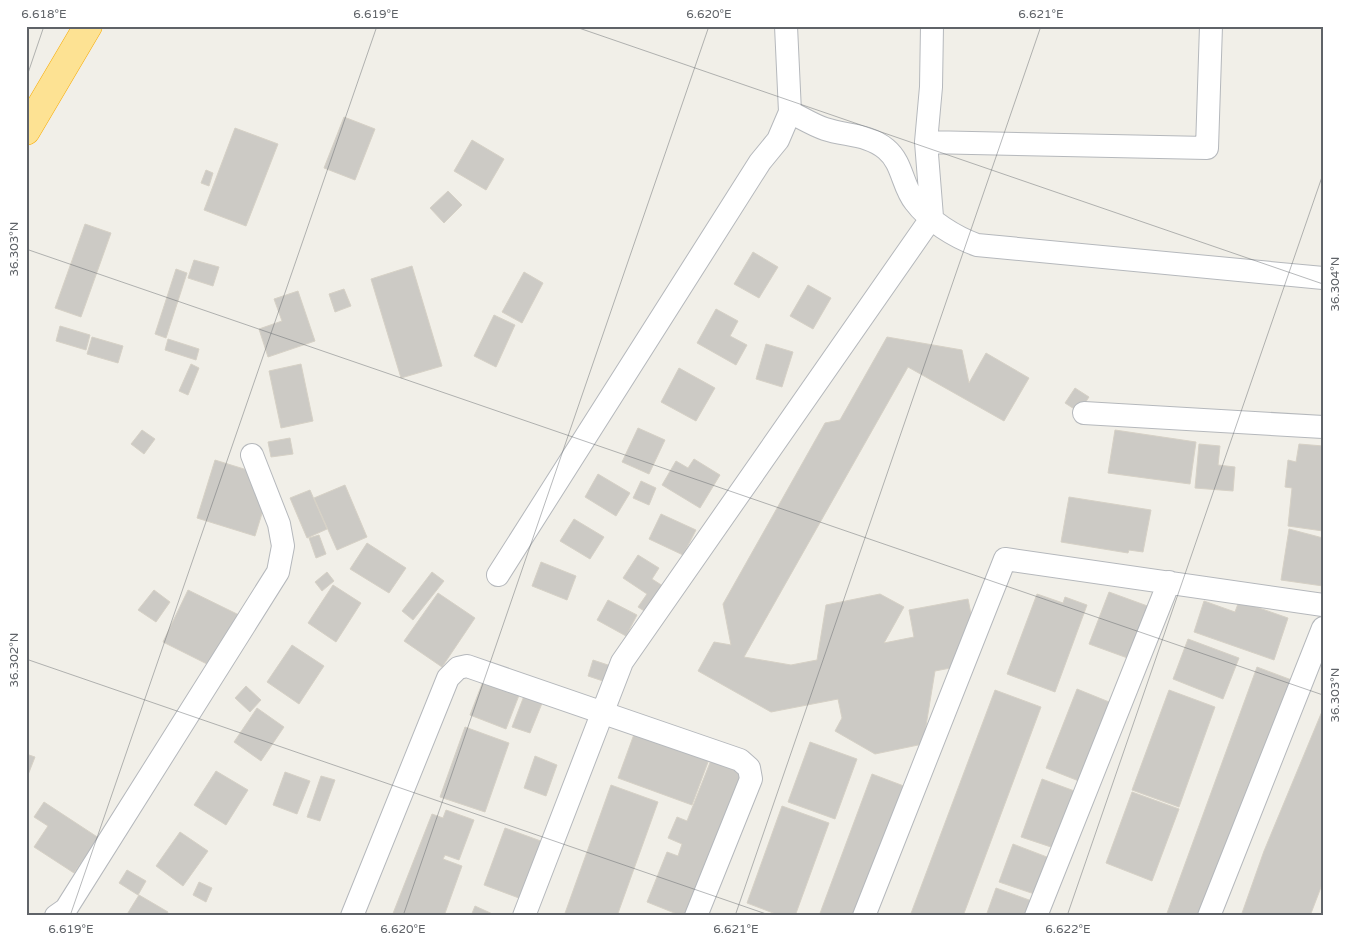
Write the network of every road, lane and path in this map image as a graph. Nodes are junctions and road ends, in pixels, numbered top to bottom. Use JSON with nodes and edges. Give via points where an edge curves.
{"nodes":[{"id":1,"x":87,"y":26,"type":"edge"},
{"id":2,"x":786,"y":26,"type":"edge"},
{"id":3,"x":932,"y":26,"type":"edge"},
{"id":4,"x":1211,"y":26,"type":"edge"},
{"id":5,"x":26,"y":108,"type":"edge"},
{"id":6,"x":790,"y":112,"type":"junction"},
{"id":7,"x":26,"y":131,"type":"edge"},
{"id":8,"x":926,"y":142,"type":"junction"},
{"id":9,"x":932,"y":217,"type":"junction"},
{"id":10,"x":1323,"y":278,"type":"edge"},
{"id":11,"x":1084,"y":413,"type":"dead end"},
{"id":12,"x":1323,"y":427,"type":"edge"},
{"id":13,"x":252,"y":455,"type":"dead end"},
{"id":14,"x":498,"y":575,"type":"dead end"},
{"id":15,"x":1169,"y":582,"type":"junction"},
{"id":16,"x":1323,"y":606,"type":"edge"},
{"id":17,"x":1323,"y":628,"type":"edge"},
{"id":18,"x":604,"y":712,"type":"junction"},
{"id":19,"x":56,"y":916,"type":"edge"},
{"id":20,"x":352,"y":916,"type":"edge"},
{"id":21,"x":524,"y":916,"type":"edge"},
{"id":22,"x":696,"y":916,"type":"edge"},
{"id":23,"x":864,"y":916,"type":"edge"},
{"id":24,"x":1036,"y":916,"type":"edge"},
{"id":25,"x":1209,"y":916,"type":"edge"}],
"edges":[{"from":1,"to":5,"type":"highway"},
{"from":1,"to":7,"type":"highway"},
{"from":2,"to":6,"type":"street"},
{"from":3,"to":8,"type":"street"},
{"from":4,"to":8,"type":"street","via":[[1207,148]]},
{"from":6,"to":9,"type":"street","via":[[825,129],[879,144],[896,160],[915,202]]},
{"from":6,"to":14,"type":"street","via":[[778,140],[760,162]]},
{"from":8,"to":9,"type":"street"},
{"from":9,"to":10,"type":"street","via":[[953,234],[977,245]]},
{"from":9,"to":18,"type":"street","via":[[622,662]]},
{"from":11,"to":12,"type":"street"},
{"from":13,"to":19,"type":"street","via":[[282,538],[278,572],[66,909]]},
{"from":15,"to":16,"type":"street"},
{"from":15,"to":23,"type":"street","via":[[1005,559]]},
{"from":15,"to":24,"type":"street"},
{"from":17,"to":25,"type":"street"},
{"from":18,"to":20,"type":"street","via":[[472,666],[454,670]]},
{"from":18,"to":21,"type":"street"},
{"from":18,"to":22,"type":"street","via":[[740,760],[749,768],[751,779]]}]}
